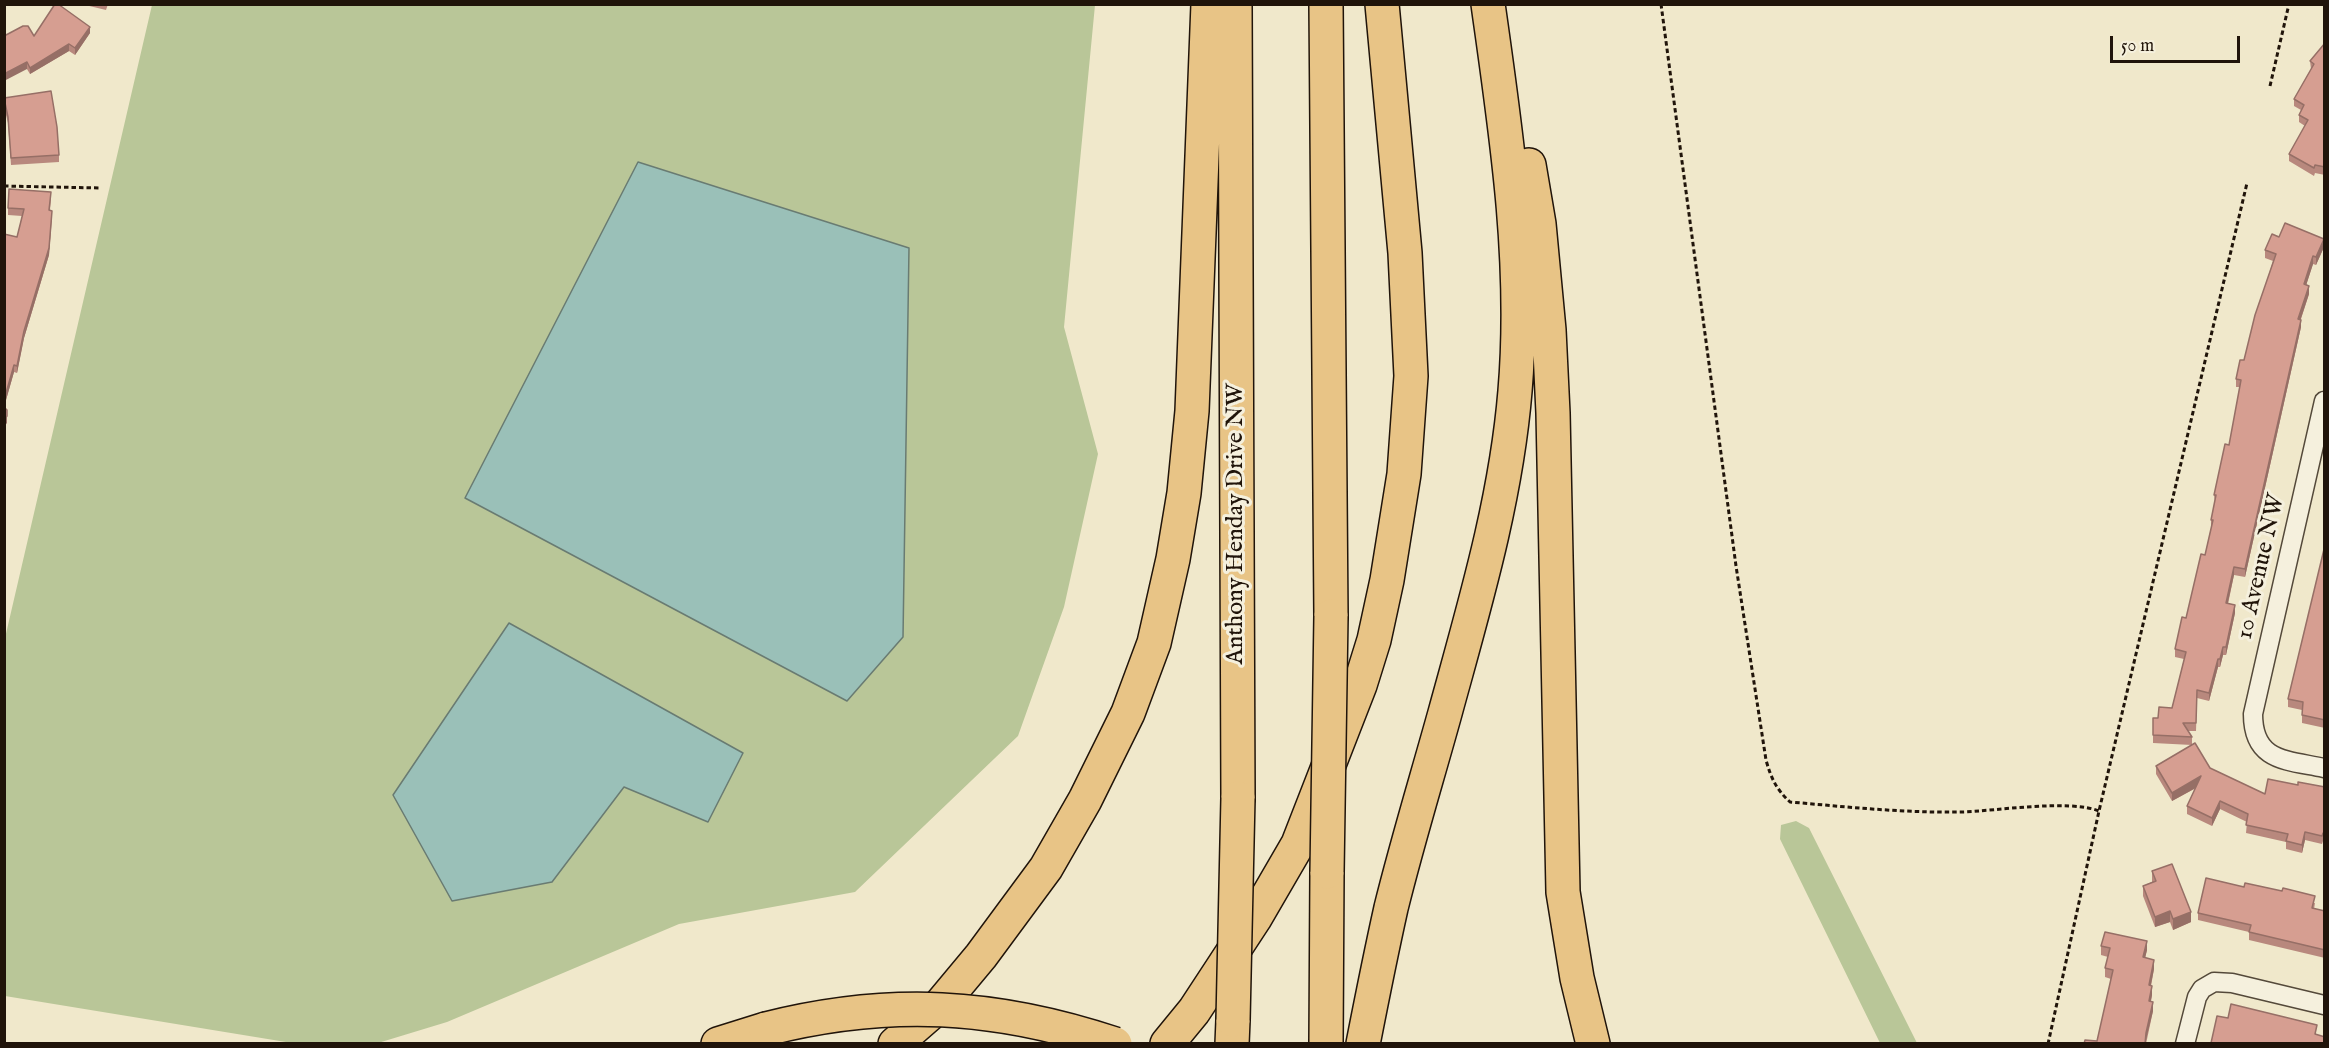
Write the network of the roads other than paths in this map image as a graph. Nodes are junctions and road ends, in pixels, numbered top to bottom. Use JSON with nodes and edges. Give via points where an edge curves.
{"nodes":[{"id":1,"x":1208,"y":4,"type":"edge"},
{"id":2,"x":1235,"y":4,"type":"edge"},
{"id":3,"x":1326,"y":4,"type":"edge"},
{"id":4,"x":1382,"y":4,"type":"edge"},
{"id":5,"x":1488,"y":4,"type":"edge"},
{"id":6,"x":1503,"y":4,"type":"edge"},
{"id":7,"x":2325,"y":401,"type":"edge"},
{"id":8,"x":2325,"y":768,"type":"edge"},
{"id":9,"x":2325,"y":1005,"type":"edge"},
{"id":10,"x":1232,"y":1032,"type":"edge"},
{"id":11,"x":718,"y":1044,"type":"edge"},
{"id":12,"x":895,"y":1044,"type":"edge"},
{"id":13,"x":1115,"y":1044,"type":"edge"},
{"id":14,"x":1167,"y":1044,"type":"edge"},
{"id":15,"x":1326,"y":1044,"type":"edge"},
{"id":16,"x":1362,"y":1044,"type":"edge"},
{"id":17,"x":1593,"y":1044,"type":"edge"},
{"id":18,"x":2186,"y":1044,"type":"edge"}],
"edges":[{"from":1,"to":12,"type":"highway","via":[[1192,411],[1184,493],[1154,643],[1128,713],[1046,868],[941,1004]]},
{"from":2,"to":10,"type":"highway","name":"Anthony Henday Drive NW","bridge":true,"via":[[1238,798]]},
{"from":3,"to":15,"type":"highway","bridge":true,"via":[[1331,616]]},
{"from":4,"to":14,"type":"highway","via":[[1405,253],[1411,376],[1404,474],[1387,580],[1360,685],[1298,844],[1255,918],[1194,1011]]},
{"from":5,"to":16,"type":"highway","via":[[1513,204],[1515,390],[1503,486],[1480,586],[1392,907]]},
{"from":6,"to":17,"type":"highway","via":[[1539,224],[1549,330],[1563,892]]},
{"from":7,"to":8,"type":"street","name":"10 Avenue NW","via":[[2253,714],[2258,743],[2271,756]]},
{"from":9,"to":18,"type":"street","via":[[2232,983],[2207,985],[2197,997]]},
{"from":11,"to":13,"type":"highway","bridge":true,"via":[[807,1019],[872,1010],[976,1011],[1070,1029]]}]}
